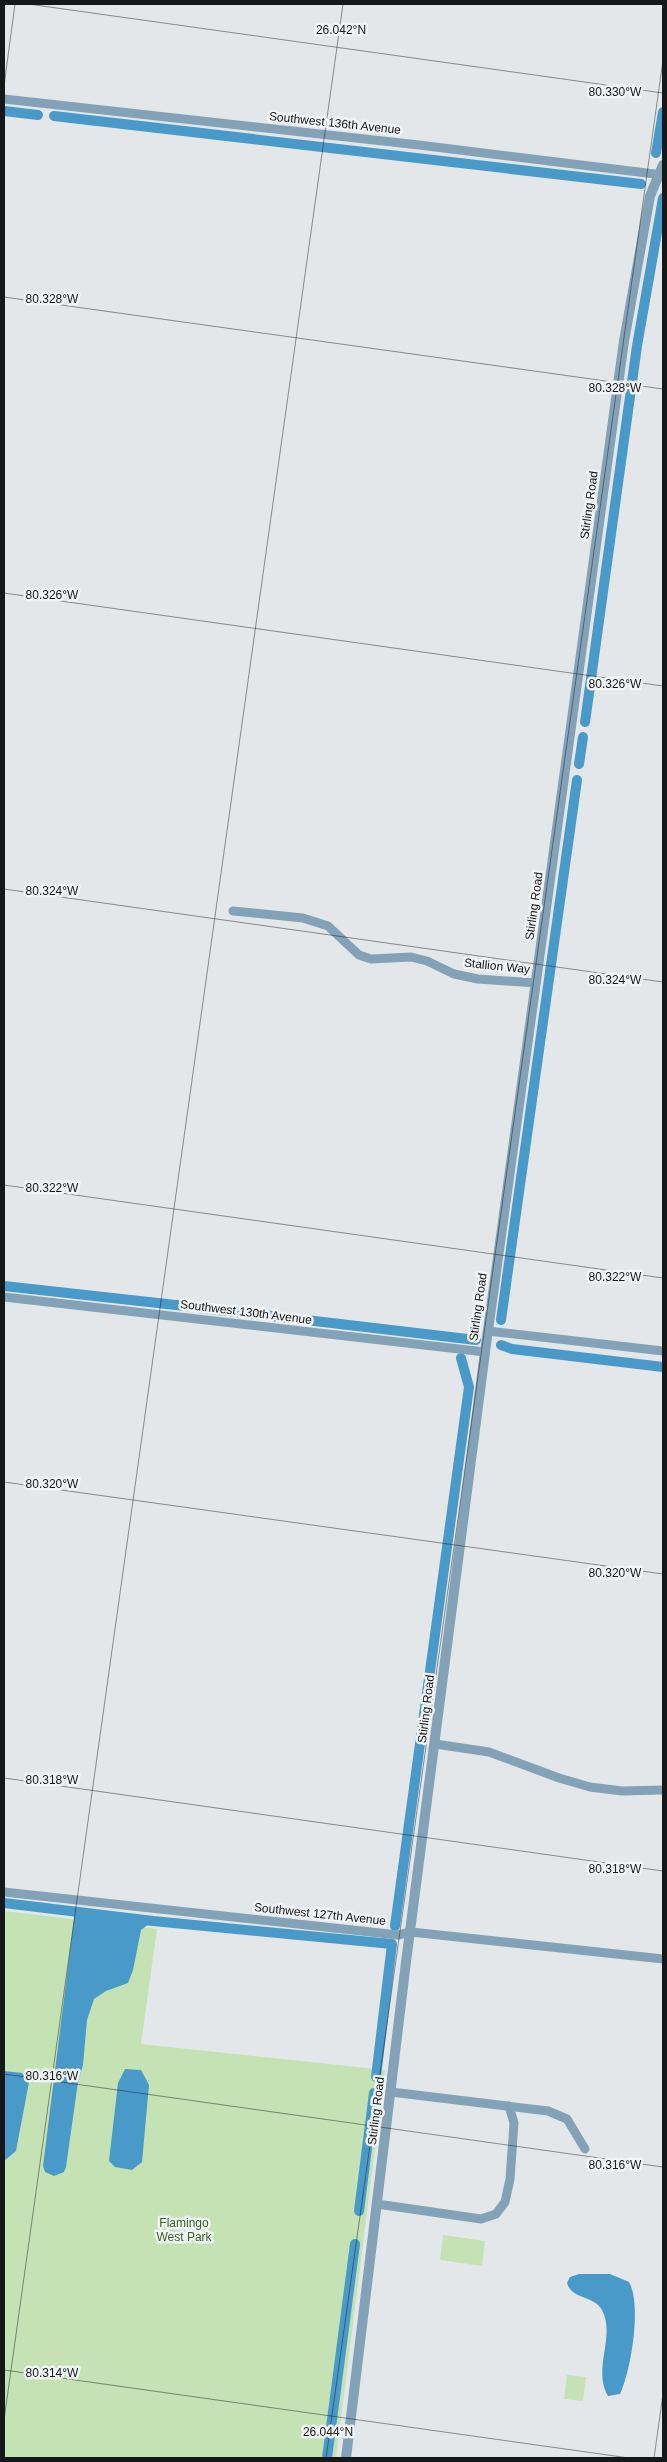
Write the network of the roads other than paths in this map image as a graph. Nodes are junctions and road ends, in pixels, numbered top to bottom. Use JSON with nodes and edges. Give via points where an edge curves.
{"nodes":[{"id":1,"x":4,"y":98,"type":"edge"},
{"id":2,"x":662,"y":172,"type":"edge"},
{"id":3,"x":233,"y":911,"type":"dead end"},
{"id":4,"x":536,"y":983,"type":"junction"},
{"id":5,"x":4,"y":1297,"type":"edge"},
{"id":6,"x":488,"y":1331,"type":"junction"},
{"id":7,"x":663,"y":1351,"type":"edge"},
{"id":8,"x":485,"y":1352,"type":"junction"},
{"id":9,"x":435,"y":1744,"type":"junction"},
{"id":10,"x":663,"y":1790,"type":"edge"},
{"id":11,"x":4,"y":1892,"type":"edge"},
{"id":12,"x":411,"y":1932,"type":"junction"},
{"id":13,"x":663,"y":1959,"type":"edge"},
{"id":14,"x":391,"y":2092,"type":"junction"},
{"id":15,"x":509,"y":2106,"type":"junction"},
{"id":16,"x":584,"y":2149,"type":"dead end"},
{"id":17,"x":377,"y":2204,"type":"junction"},
{"id":18,"x":346,"y":2458,"type":"edge"}],
"edges":[{"from":1,"to":2,"type":"street","name":"Southwest 136th Avenue"},
{"from":2,"to":4,"type":"street","name":"Stirling Road","via":[[650,196],[624,341]]},
{"from":3,"to":4,"type":"street","name":"Stallion Way","via":[[303,918],[328,926],[358,955],[371,959],[411,957],[454,974],[478,979]]},
{"from":4,"to":6,"type":"street","name":"Stirling Road"},
{"from":5,"to":8,"type":"street","name":"Southwest 130th Avenue"},
{"from":6,"to":7,"type":"street"},
{"from":6,"to":8,"type":"street","name":"Stirling Road"},
{"from":8,"to":9,"type":"street","name":"Stirling Road"},
{"from":9,"to":10,"type":"street","via":[[489,1752],[590,1787],[622,1791]]},
{"from":9,"to":12,"type":"street","name":"Stirling Road"},
{"from":11,"to":12,"type":"street","name":"Southwest 127th Avenue","via":[[398,1935]]},
{"from":12,"to":13,"type":"street","name":"Southwest 127th Avenue"},
{"from":12,"to":14,"type":"street","name":"Stirling Road"},
{"from":14,"to":15,"type":"street"},
{"from":14,"to":17,"type":"street","name":"Stirling Road"},
{"from":15,"to":16,"type":"street","via":[[548,2111],[567,2119]]},
{"from":15,"to":17,"type":"street","via":[[514,2122],[510,2179],[505,2202],[496,2214],[481,2219]]},
{"from":17,"to":18,"type":"street","name":"Stirling Road"}]}
